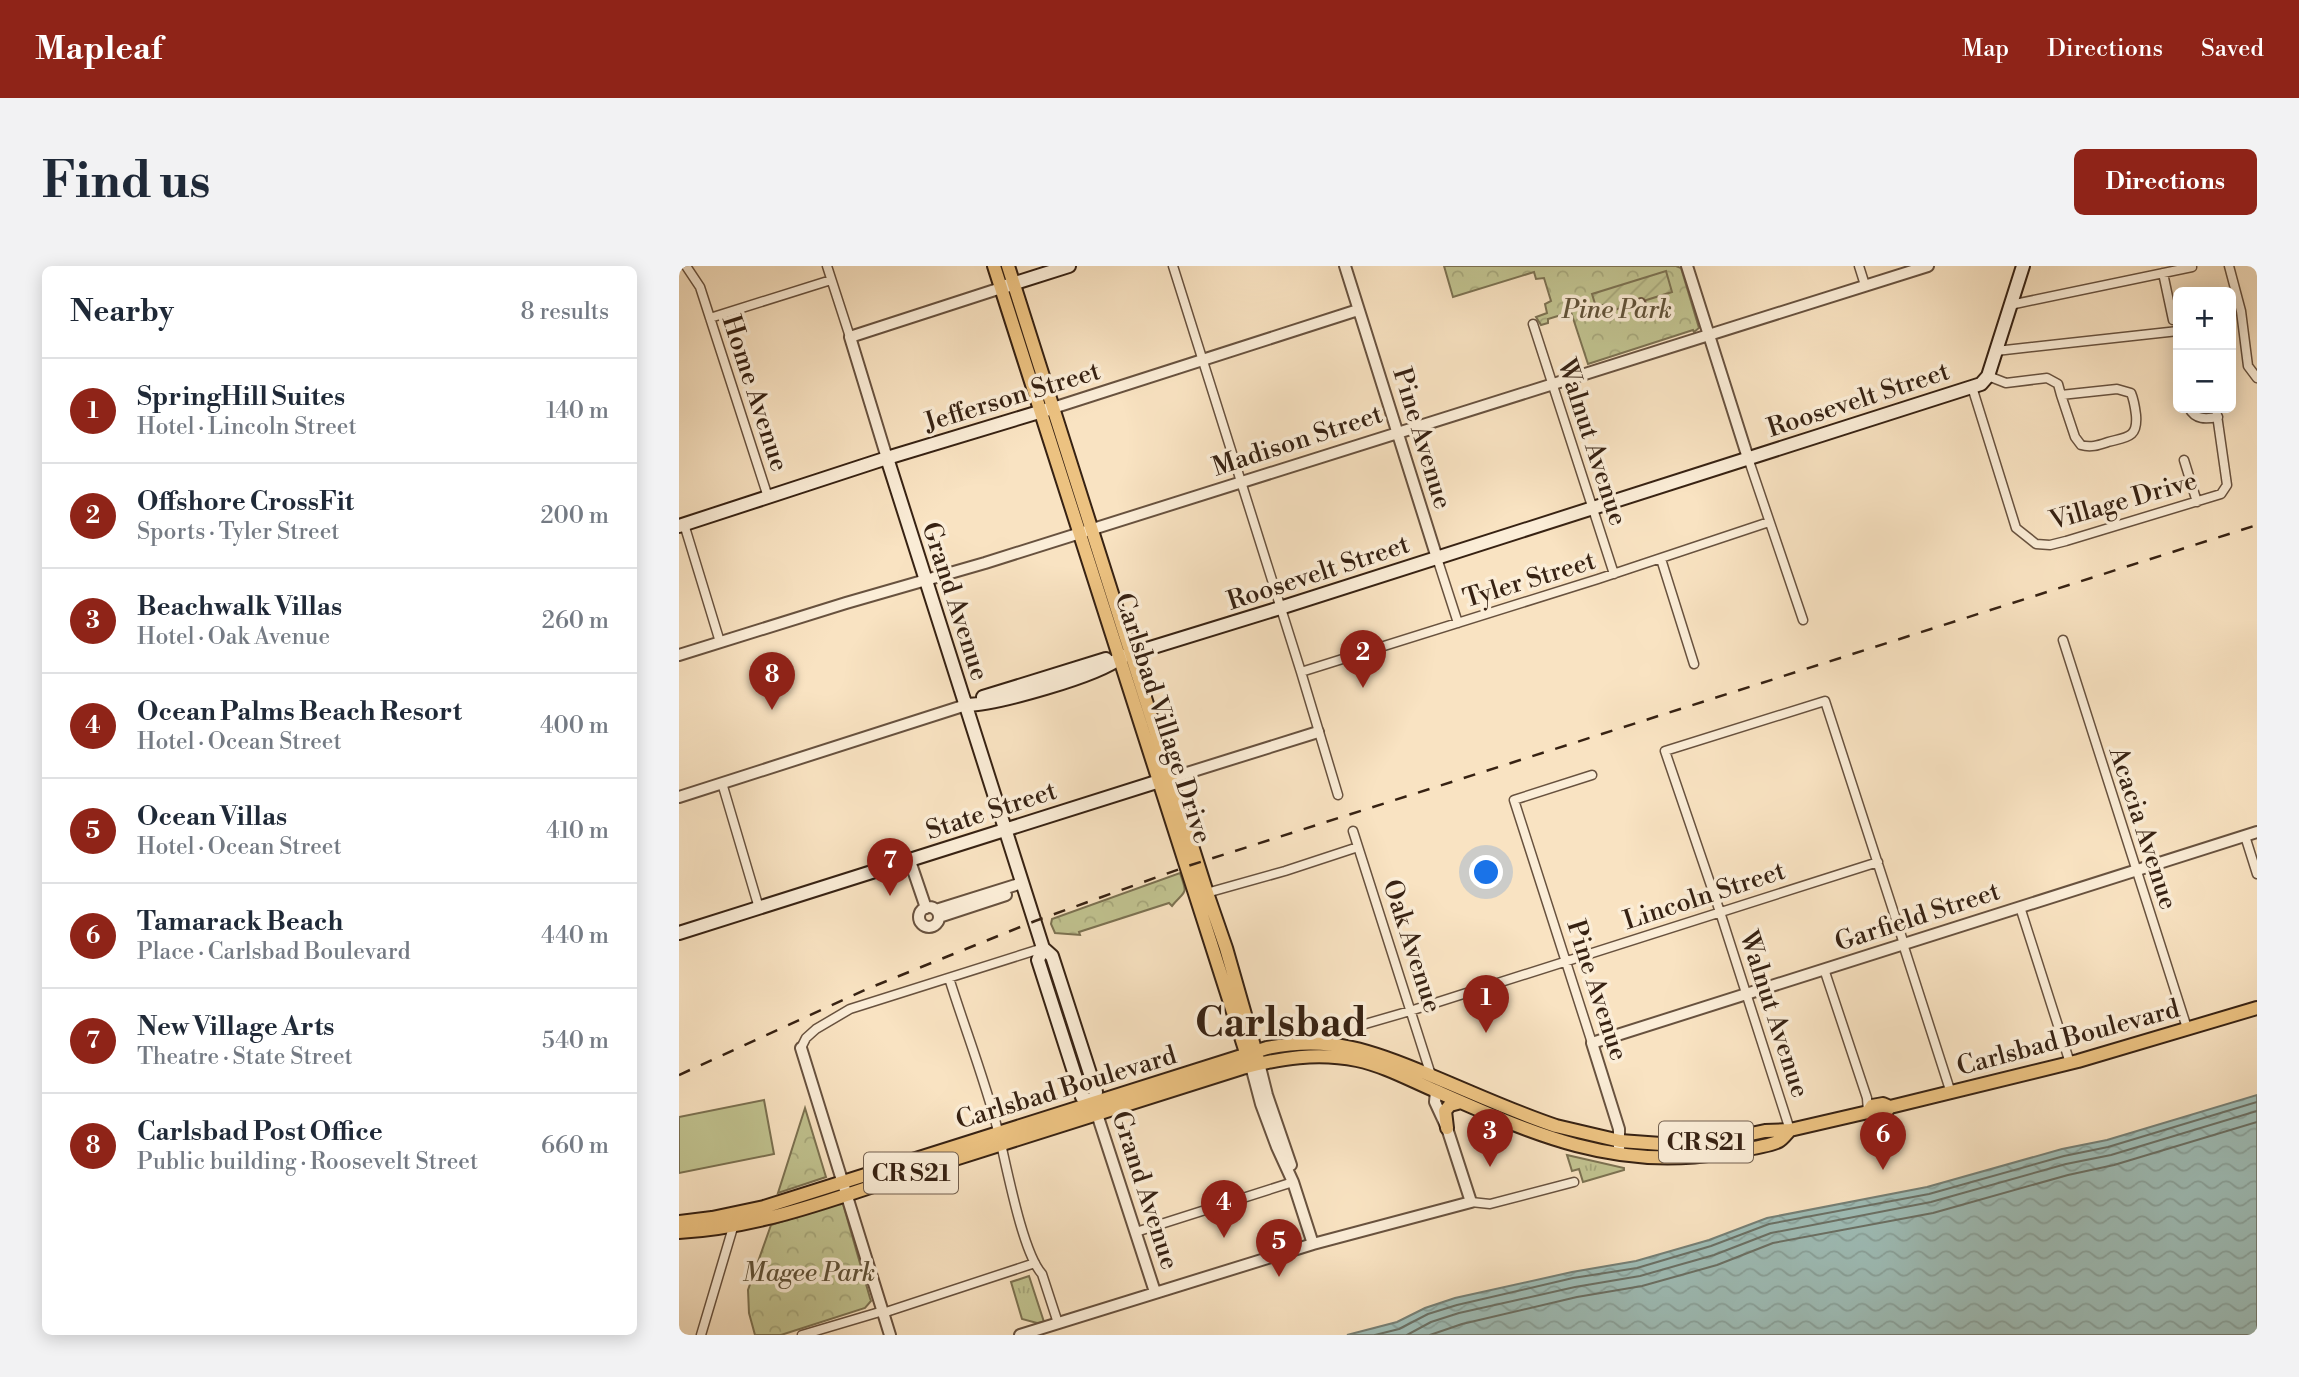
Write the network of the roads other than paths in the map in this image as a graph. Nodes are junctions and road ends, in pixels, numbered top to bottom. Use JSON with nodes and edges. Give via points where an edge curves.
{"nodes":[{"id":1,"x":685,"y":266,"type":"edge"},
{"id":2,"x":827,"y":266,"type":"edge"},
{"id":3,"x":994,"y":266,"type":"edge"},
{"id":4,"x":1008,"y":266,"type":"edge"},
{"id":5,"x":1069,"y":266,"type":"edge"},
{"id":6,"x":1173,"y":266,"type":"edge"},
{"id":7,"x":1345,"y":266,"type":"edge"},
{"id":8,"x":1687,"y":266,"type":"edge"},
{"id":9,"x":1859,"y":266,"type":"edge"},
{"id":10,"x":1928,"y":266,"type":"edge"},
{"id":11,"x":2023,"y":266,"type":"edge"},
{"id":12,"x":2229,"y":266,"type":"edge"},
{"id":13,"x":2192,"y":267,"type":"edge"},
{"id":14,"x":2163,"y":274,"type":"junction"},
{"id":15,"x":831,"y":280,"type":"junction"},
{"id":16,"x":1865,"y":285,"type":"junction"},
{"id":17,"x":1007,"y":286,"type":"junction"},
{"id":18,"x":2010,"y":305,"type":"junction"},
{"id":19,"x":1358,"y":310,"type":"junction"},
{"id":20,"x":710,"y":318,"type":"junction"},
{"id":21,"x":2173,"y":320,"type":"dead end"},
{"id":22,"x":1533,"y":324,"type":"dead end"},
{"id":23,"x":2173,"y":332,"type":"edge"},
{"id":24,"x":1709,"y":334,"type":"junction"},
{"id":25,"x":850,"y":337,"type":"junction"},
{"id":26,"x":1996,"y":351,"type":"junction"},
{"id":27,"x":1202,"y":358,"type":"junction"},
{"id":28,"x":1988,"y":376,"type":"junction"},
{"id":29,"x":2257,"y":378,"type":"edge"},
{"id":30,"x":1553,"y":384,"type":"junction"},
{"id":31,"x":1972,"y":387,"type":"junction"},
{"id":32,"x":2061,"y":395,"type":"junction"},
{"id":33,"x":1048,"y":410,"type":"junction"},
{"id":34,"x":2193,"y":413,"type":"edge"},
{"id":35,"x":2215,"y":413,"type":"edge"},
{"id":36,"x":2217,"y":413,"type":"edge"},
{"id":37,"x":1397,"y":432,"type":"junction"},
{"id":38,"x":887,"y":458,"type":"junction"},
{"id":39,"x":1748,"y":458,"type":"junction"},
{"id":40,"x":2185,"y":460,"type":"dead end"},
{"id":41,"x":1241,"y":482,"type":"junction"},
{"id":42,"x":768,"y":497,"type":"junction"},
{"id":43,"x":2197,"y":502,"type":"junction"},
{"id":44,"x":1592,"y":507,"type":"junction"},
{"id":45,"x":1769,"y":522,"type":"junction"},
{"id":46,"x":681,"y":525,"type":"edge"},
{"id":47,"x":1086,"y":531,"type":"junction"},
{"id":48,"x":1437,"y":558,"type":"junction"},
{"id":49,"x":1661,"y":559,"type":"junction"},
{"id":50,"x":1614,"y":574,"type":"junction"},
{"id":51,"x":926,"y":581,"type":"junction"},
{"id":52,"x":1280,"y":608,"type":"junction"},
{"id":53,"x":1803,"y":620,"type":"dead end"},
{"id":54,"x":1458,"y":623,"type":"junction"},
{"id":55,"x":2063,"y":640,"type":"dead end"},
{"id":56,"x":720,"y":642,"type":"junction"},
{"id":57,"x":1126,"y":655,"type":"junction"},
{"id":58,"x":679,"y":656,"type":"edge"},
{"id":59,"x":1694,"y":664,"type":"dead end"},
{"id":60,"x":1301,"y":672,"type":"junction"},
{"id":61,"x":966,"y":705,"type":"junction"},
{"id":62,"x":1318,"y":732,"type":"junction"},
{"id":63,"x":1592,"y":775,"type":"dead end"},
{"id":64,"x":1166,"y":779,"type":"junction"},
{"id":65,"x":722,"y":783,"type":"junction"},
{"id":66,"x":1338,"y":795,"type":"dead end"},
{"id":67,"x":679,"y":797,"type":"edge"},
{"id":68,"x":1006,"y":829,"type":"junction"},
{"id":69,"x":1353,"y":831,"type":"dead end"},
{"id":70,"x":2257,"y":832,"type":"edge"},
{"id":71,"x":2245,"y":836,"type":"junction"},
{"id":72,"x":1358,"y":847,"type":"junction"},
{"id":73,"x":910,"y":862,"type":"junction"},
{"id":74,"x":1878,"y":862,"type":"junction"},
{"id":75,"x":2136,"y":870,"type":"junction"},
{"id":76,"x":2257,"y":874,"type":"edge"},
{"id":77,"x":1024,"y":886,"type":"junction"},
{"id":78,"x":1202,"y":894,"type":"junction"},
{"id":79,"x":2020,"y":907,"type":"junction"},
{"id":80,"x":759,"y":908,"type":"junction"},
{"id":81,"x":1720,"y":912,"type":"junction"},
{"id":82,"x":679,"y":933,"type":"edge"},
{"id":83,"x":1903,"y":944,"type":"junction"},
{"id":84,"x":1043,"y":948,"type":"junction"},
{"id":85,"x":1566,"y":962,"type":"junction"},
{"id":86,"x":1824,"y":969,"type":"junction"},
{"id":87,"x":949,"y":978,"type":"junction"},
{"id":88,"x":1747,"y":994,"type":"junction"},
{"id":89,"x":2257,"y":1008,"type":"edge"},
{"id":90,"x":1410,"y":1012,"type":"junction"},
{"id":91,"x":2187,"y":1028,"type":"junction"},
{"id":92,"x":1301,"y":1043,"type":"junction"},
{"id":93,"x":1592,"y":1043,"type":"junction"},
{"id":94,"x":801,"y":1048,"type":"joint"},
{"id":95,"x":1253,"y":1059,"type":"junction"},
{"id":96,"x":2070,"y":1063,"type":"junction"},
{"id":97,"x":1390,"y":1070,"type":"junction"},
{"id":98,"x":1431,"y":1075,"type":"junction"},
{"id":99,"x":1436,"y":1091,"type":"junction"},
{"id":100,"x":1474,"y":1093,"type":"junction"},
{"id":101,"x":1951,"y":1093,"type":"junction"},
{"id":102,"x":1461,"y":1102,"type":"junction"},
{"id":103,"x":1095,"y":1108,"type":"junction"},
{"id":104,"x":1868,"y":1112,"type":"junction"},
{"id":105,"x":1447,"y":1128,"type":"junction"},
{"id":106,"x":1790,"y":1130,"type":"junction"},
{"id":107,"x":999,"y":1138,"type":"junction"},
{"id":108,"x":1619,"y":1148,"type":"junction"},
{"id":109,"x":1293,"y":1182,"type":"junction"},
{"id":110,"x":1573,"y":1182,"type":"dead end"},
{"id":111,"x":844,"y":1188,"type":"junction"},
{"id":112,"x":1471,"y":1202,"type":"junction"},
{"id":113,"x":735,"y":1220,"type":"junction"},
{"id":114,"x":679,"y":1222,"type":"edge"},
{"id":115,"x":679,"y":1232,"type":"edge"},
{"id":116,"x":1136,"y":1232,"type":"junction"},
{"id":117,"x":1313,"y":1244,"type":"junction"},
{"id":118,"x":1035,"y":1263,"type":"junction"},
{"id":119,"x":1155,"y":1292,"type":"junction"},
{"id":120,"x":883,"y":1312,"type":"junction"},
{"id":121,"x":1058,"y":1323,"type":"junction"},
{"id":122,"x":701,"y":1335,"type":"edge"},
{"id":123,"x":802,"y":1335,"type":"edge"},
{"id":124,"x":890,"y":1335,"type":"edge"},
{"id":125,"x":1020,"y":1335,"type":"edge"}],
"edges":[{"from":1,"to":20,"type":"street","name":"Home Avenue","via":[[700,287]]},
{"from":2,"to":15,"type":"street","name":"Grand Avenue"},
{"from":3,"to":17,"type":"main road","name":"Carlsbad Village Drive"},
{"from":4,"to":17,"type":"main road","name":"Carlsbad Village Drive"},
{"from":5,"to":17,"type":"main road"},
{"from":6,"to":27,"type":"street"},
{"from":7,"to":19,"type":"street","name":"Pine Avenue"},
{"from":8,"to":24,"type":"street"},
{"from":9,"to":16,"type":"street"},
{"from":10,"to":16,"type":"street","name":"Madison Street"},
{"from":11,"to":18,"type":"main road"},
{"from":12,"to":29,"type":"street","via":[[2248,366]]},
{"from":13,"to":14,"type":"street"},
{"from":14,"to":18,"type":"street"},
{"from":14,"to":21,"type":"street"},
{"from":15,"to":20,"type":"street"},
{"from":15,"to":25,"type":"street","name":"Grand Avenue"},
{"from":16,"to":24,"type":"street","name":"Madison Street"},
{"from":17,"to":25,"type":"street"},
{"from":17,"to":33,"type":"main road","name":"Carlsbad Village Drive"},
{"from":18,"to":26,"type":"main road"},
{"from":19,"to":27,"type":"street","name":"Jefferson Street"},
{"from":19,"to":37,"type":"street","name":"Pine Avenue"},
{"from":20,"to":42,"type":"street","name":"Home Avenue"},
{"from":22,"to":30,"type":"street","name":"Walnut Avenue"},
{"from":23,"to":26,"type":"street"},
{"from":24,"to":30,"type":"street","name":"Madison Street"},
{"from":24,"to":39,"type":"street"},
{"from":25,"to":38,"type":"street","name":"Grand Avenue"},
{"from":26,"to":28,"type":"main road"},
{"from":27,"to":33,"type":"street","name":"Jefferson Street"},
{"from":27,"to":41,"type":"street"},
{"from":28,"to":31,"type":"main road","name":"Roosevelt Street"},
{"from":28,"to":32,"type":"street","via":[[2006,383],[2046,378],[2058,384]]},
{"from":30,"to":37,"type":"street","name":"Madison Street"},
{"from":30,"to":44,"type":"street","name":"Walnut Avenue"},
{"from":31,"to":39,"type":"main road","name":"Roosevelt Street"},
{"from":31,"to":43,"type":"street","name":"Village Drive","via":[[2016,528],[2036,544],[2058,543]]},
{"from":32,"to":32,"type":"street","via":[[2081,445],[2129,436],[2136,428],[2134,399],[2127,391]]},
{"from":33,"to":38,"type":"main road","name":"Jefferson Street"},
{"from":33,"to":47,"type":"main road","name":"Carlsbad Village Drive"},
{"from":34,"to":35,"type":"street","via":[[2204,419]]},
{"from":36,"to":43,"type":"street","name":"Village Drive","via":[[2227,485],[2221,494]]},
{"from":37,"to":41,"type":"street","name":"Madison Street"},
{"from":37,"to":48,"type":"street","name":"Pine Avenue"},
{"from":38,"to":42,"type":"main road","name":"Jefferson Street"},
{"from":38,"to":51,"type":"main road","name":"Grand Avenue"},
{"from":39,"to":44,"type":"main road","name":"Roosevelt Street"},
{"from":39,"to":45,"type":"street"},
{"from":40,"to":43,"type":"street"},
{"from":41,"to":47,"type":"street","name":"Madison Street"},
{"from":41,"to":52,"type":"street"},
{"from":42,"to":46,"type":"main road","name":"Jefferson Street"},
{"from":44,"to":48,"type":"main road","name":"Roosevelt Street"},
{"from":44,"to":50,"type":"street","name":"Walnut Avenue"},
{"from":45,"to":49,"type":"street","name":"Tyler Street"},
{"from":45,"to":53,"type":"street"},
{"from":46,"to":56,"type":"street"},
{"from":47,"to":51,"type":"street","name":"Madison Street"},
{"from":47,"to":57,"type":"main road","name":"Carlsbad Village Drive"},
{"from":48,"to":52,"type":"main road","name":"Roosevelt Street"},
{"from":48,"to":54,"type":"street","name":"Pine Avenue"},
{"from":49,"to":50,"type":"street","name":"Tyler Street"},
{"from":49,"to":59,"type":"street"},
{"from":50,"to":54,"type":"street","name":"Tyler Street"},
{"from":51,"to":56,"type":"street","name":"Madison Street"},
{"from":51,"to":61,"type":"main road","name":"Grand Avenue"},
{"from":52,"to":57,"type":"main road","name":"Roosevelt Street"},
{"from":52,"to":60,"type":"street"},
{"from":54,"to":60,"type":"street","name":"Tyler Street"},
{"from":55,"to":75,"type":"street","name":"Acacia Avenue"},
{"from":56,"to":58,"type":"street","name":"Madison Street"},
{"from":57,"to":61,"type":"main road","name":"Roosevelt Street","via":[[1038,690],[984,705]]},
{"from":57,"to":64,"type":"main road","name":"Carlsbad Village Drive"},
{"from":60,"to":62,"type":"street"},
{"from":61,"to":65,"type":"street","name":"Roosevelt Street"},
{"from":61,"to":68,"type":"main road","name":"Grand Avenue"},
{"from":62,"to":64,"type":"street","name":"State Street"},
{"from":62,"to":66,"type":"street"},
{"from":63,"to":85,"type":"street","name":"Pine Avenue","via":[[1514,800]]},
{"from":64,"to":68,"type":"main road","name":"State Street"},
{"from":64,"to":78,"type":"main road","name":"Carlsbad Village Drive"},
{"from":65,"to":67,"type":"street","name":"Roosevelt Street"},
{"from":65,"to":80,"type":"street"},
{"from":68,"to":73,"type":"main road","name":"State Street"},
{"from":68,"to":77,"type":"main road","name":"Grand Avenue"},
{"from":69,"to":72,"type":"street","name":"Oak Avenue"},
{"from":70,"to":71,"type":"street","name":"Garfield Street"},
{"from":71,"to":75,"type":"street","name":"Garfield Street"},
{"from":71,"to":76,"type":"street"},
{"from":72,"to":78,"type":"street"},
{"from":72,"to":90,"type":"street","name":"Oak Avenue"},
{"from":73,"to":77,"type":"street","via":[[934,911]]},
{"from":73,"to":80,"type":"main road","name":"State Street"},
{"from":74,"to":81,"type":"street","name":"Lincoln Street"},
{"from":74,"to":81,"type":"street","name":"Walnut Avenue","via":[[1825,701],[1665,751]]},
{"from":74,"to":83,"type":"street"},
{"from":75,"to":79,"type":"street","name":"Garfield Street"},
{"from":75,"to":91,"type":"street","name":"Acacia Avenue"},
{"from":77,"to":84,"type":"main road","name":"Grand Avenue"},
{"from":78,"to":95,"type":"main road","name":"Carlsbad Village Drive"},
{"from":79,"to":83,"type":"street","name":"Garfield Street"},
{"from":79,"to":96,"type":"street"},
{"from":80,"to":82,"type":"main road","name":"State Street"},
{"from":81,"to":85,"type":"street","name":"Lincoln Street"},
{"from":81,"to":88,"type":"street","name":"Walnut Avenue"},
{"from":83,"to":86,"type":"street","name":"Garfield Street"},
{"from":83,"to":101,"type":"street"},
{"from":84,"to":87,"type":"street"},
{"from":84,"to":103,"type":"main road","name":"Grand Avenue","via":[[1052,956],[1075,1022],[1096,1092]]},
{"from":85,"to":90,"type":"street","name":"Lincoln Street"},
{"from":85,"to":93,"type":"street","name":"Pine Avenue"},
{"from":86,"to":88,"type":"street","name":"Garfield Street"},
{"from":86,"to":104,"type":"street"},
{"from":87,"to":94,"type":"street","via":[[850,1009],[815,1029]]},
{"from":87,"to":107,"type":"street"},
{"from":88,"to":93,"type":"street","name":"Garfield Street"},
{"from":88,"to":106,"type":"street","name":"Walnut Avenue"},
{"from":89,"to":91,"type":"main road","name":"Carlsbad Boulevard","number":"CR S21"},
{"from":90,"to":92,"type":"street","name":"Lincoln Street"},
{"from":90,"to":98,"type":"street","name":"Oak Avenue"},
{"from":91,"to":96,"type":"main road","name":"Carlsbad Boulevard","number":"CR S21"},
{"from":92,"to":95,"type":"main road","name":"Carlsbad Boulevard","number":"CR S21"},
{"from":92,"to":98,"type":"main road","name":"Carlsbad Boulevard","number":"CR S21","via":[[1373,1052]]},
{"from":93,"to":108,"type":"street","name":"Pine Avenue","via":[[1619,1129]]},
{"from":94,"to":111,"type":"street"},
{"from":95,"to":97,"type":"main road","name":"Carlsbad Boulevard","number":"CR S21","via":[[1317,1056]]},
{"from":95,"to":103,"type":"main road","name":"Carlsbad Boulevard","number":"CR S21"},
{"from":95,"to":109,"type":"street","name":"Carlsbad Village Drive","via":[[1261,1104]]},
{"from":96,"to":101,"type":"main road","name":"Carlsbad Boulevard","number":"CR S21"},
{"from":97,"to":98,"type":"main road"},
{"from":97,"to":99,"type":"main road","name":"Carlsbad Boulevard","number":"CR S21"},
{"from":98,"to":100,"type":"main road","name":"Carlsbad Boulevard","number":"CR S21"},
{"from":99,"to":100,"type":"main road","via":[[1445,1086]]},
{"from":99,"to":102,"type":"main road","name":"Carlsbad Boulevard","number":"CR S21"},
{"from":99,"to":105,"type":"street","via":[[1435,1102]]},
{"from":100,"to":108,"type":"main road","name":"Carlsbad Boulevard","number":"CR S21"},
{"from":101,"to":104,"type":"main road","name":"Carlsbad Boulevard","number":"CR S21","via":[[1890,1107],[1872,1106]]},
{"from":102,"to":105,"type":"main road","via":[[1445,1111]]},
{"from":102,"to":108,"type":"main road","name":"Carlsbad Boulevard","number":"CR S21","via":[[1554,1140]]},
{"from":103,"to":107,"type":"main road","name":"Carlsbad Boulevard","number":"CR S21"},
{"from":103,"to":116,"type":"street","name":"Grand Avenue"},
{"from":104,"to":106,"type":"main road","name":"Carlsbad Boulevard","number":"CR S21"},
{"from":105,"to":112,"type":"street"},
{"from":106,"to":108,"type":"main road","name":"Carlsbad Boulevard","number":"CR S21","via":[[1779,1141],[1708,1155],[1662,1158]]},
{"from":107,"to":111,"type":"main road","name":"Carlsbad Boulevard","number":"CR S21"},
{"from":107,"to":118,"type":"street"},
{"from":109,"to":116,"type":"street"},
{"from":109,"to":117,"type":"street","name":"Carlsbad Village Drive"},
{"from":110,"to":112,"type":"street","via":[[1490,1204]]},
{"from":111,"to":113,"type":"main road","name":"Carlsbad Boulevard","number":"CR S21"},
{"from":111,"to":120,"type":"street"},
{"from":112,"to":117,"type":"street"},
{"from":113,"to":114,"type":"main road","name":"Carlsbad Boulevard","number":"CR S21"},
{"from":113,"to":115,"type":"main road","name":"Carlsbad Boulevard","number":"CR S21"},
{"from":113,"to":122,"type":"street"},
{"from":116,"to":119,"type":"street","name":"Grand Avenue"},
{"from":117,"to":119,"type":"street"},
{"from":118,"to":120,"type":"street"},
{"from":118,"to":121,"type":"street"},
{"from":119,"to":121,"type":"street"},
{"from":120,"to":123,"type":"street"},
{"from":120,"to":124,"type":"street"},
{"from":121,"to":125,"type":"street"}]}
